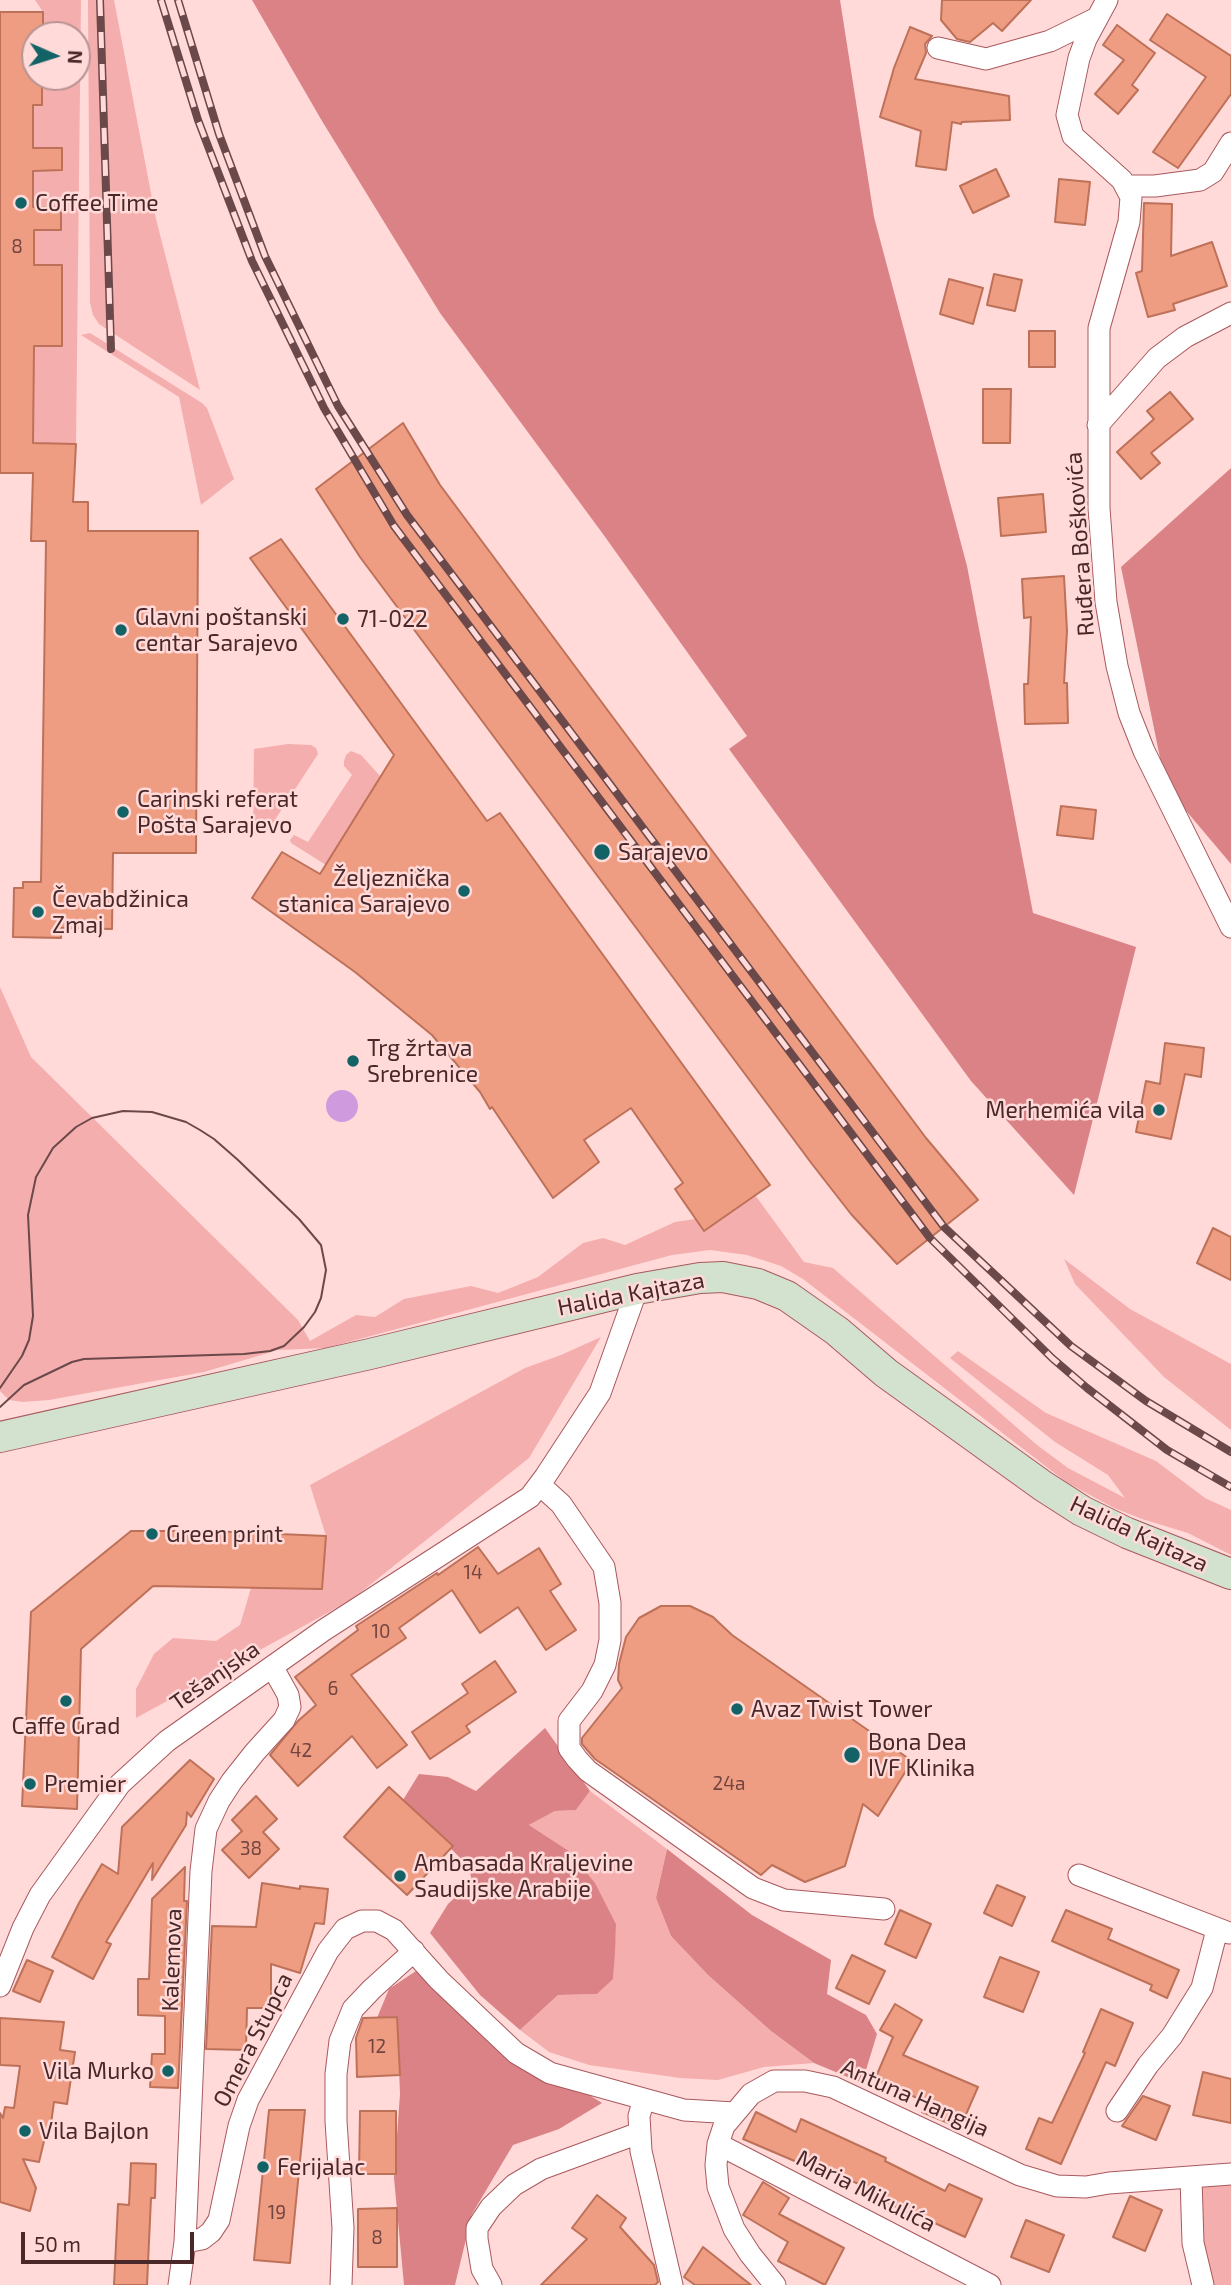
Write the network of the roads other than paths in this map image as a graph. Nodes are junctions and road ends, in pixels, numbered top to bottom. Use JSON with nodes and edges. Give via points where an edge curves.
{"nodes":[{"id":1,"x":1107,"y":0,"type":"edge"},
{"id":2,"x":1096,"y":19,"type":"junction"},
{"id":3,"x":938,"y":48,"type":"dead end"},
{"id":4,"x":1231,"y":144,"type":"edge"},
{"id":5,"x":1126,"y":186,"type":"junction"},
{"id":6,"x":1231,"y":313,"type":"edge"},
{"id":7,"x":1098,"y":425,"type":"junction"},
{"id":8,"x":1231,"y":928,"type":"edge"},
{"id":9,"x":637,"y":1289,"type":"junction"},
{"id":10,"x":0,"y":1437,"type":"edge"},
{"id":11,"x":540,"y":1485,"type":"junction"},
{"id":12,"x":1231,"y":1574,"type":"edge"},
{"id":13,"x":272,"y":1668,"type":"junction"},
{"id":14,"x":1079,"y":1875,"type":"dead end"},
{"id":15,"x":884,"y":1909,"type":"dead end"},
{"id":16,"x":1224,"y":1932,"type":"edge"},
{"id":17,"x":414,"y":1951,"type":"junction"},
{"id":18,"x":0,"y":1986,"type":"edge"},
{"id":19,"x":644,"y":2099,"type":"junction"},
{"id":20,"x":1117,"y":2111,"type":"dead end"},
{"id":21,"x":734,"y":2113,"type":"junction"},
{"id":22,"x":639,"y":2133,"type":"junction"},
{"id":23,"x":718,"y":2144,"type":"junction"},
{"id":24,"x":1231,"y":2174,"type":"edge"},
{"id":25,"x":1191,"y":2178,"type":"junction"},
{"id":26,"x":185,"y":2242,"type":"junction"},
{"id":27,"x":179,"y":2285,"type":"edge"},
{"id":28,"x":341,"y":2285,"type":"edge"},
{"id":29,"x":491,"y":2285,"type":"edge"},
{"id":30,"x":672,"y":2285,"type":"edge"},
{"id":31,"x":775,"y":2285,"type":"edge"},
{"id":32,"x":990,"y":2285,"type":"edge"},
{"id":33,"x":1203,"y":2285,"type":"edge"}],
"edges":[{"from":1,"to":2,"type":"street"},
{"from":2,"to":3,"type":"street","via":[[1050,41],[986,59]]},
{"from":2,"to":5,"type":"street","via":[[1073,82],[1067,115],[1079,143]]},
{"from":4,"to":5,"type":"street","via":[[1213,172],[1200,180]]},
{"from":5,"to":7,"type":"street","name":"Ruđera Boškovića","via":[[1131,209],[1099,328]]},
{"from":6,"to":7,"type":"street","name":"Ruđera Boškovića","via":[[1157,358]]},
{"from":7,"to":8,"type":"street","name":"Ruđera Boškovića","via":[[1106,602],[1129,713]]},
{"from":9,"to":10,"type":"main road","name":"Halida Kajtaza"},
{"from":9,"to":11,"type":"street","name":"Tešanjska","via":[[600,1393]]},
{"from":9,"to":12,"type":"main road","name":"Halida Kajtaza","via":[[723,1277],[787,1296],[1072,1505],[1127,1533]]},
{"from":11,"to":13,"type":"street","name":"Tešanjska","via":[[530,1497]]},
{"from":11,"to":15,"type":"street","via":[[561,1504],[604,1567],[610,1603],[605,1665],[569,1721],[569,1748],[577,1759],[753,1888],[784,1900]]},
{"from":13,"to":18,"type":"street","name":"Tešanjska","via":[[167,1741],[120,1784],[40,1895]]},
{"from":13,"to":26,"type":"street","name":"Kalemova","via":[[290,1707],[232,1781],[206,1829]]},
{"from":14,"to":16,"type":"street"},
{"from":16,"to":20,"type":"street","via":[[1202,1988]]},
{"from":17,"to":19,"type":"street","name":"Omera Stupca","via":[[516,2053],[550,2073]]},
{"from":17,"to":26,"type":"street","name":"Omera Stupca","via":[[394,1930],[377,1921],[362,1921],[345,1929],[328,1951],[248,2100],[219,2220],[202,2239]]},
{"from":17,"to":28,"type":"street","via":[[353,2010],[340,2041],[336,2098],[343,2228]]},
{"from":19,"to":21,"type":"street","name":"Omera Stupca","via":[[684,2110]]},
{"from":19,"to":22,"type":"street"},
{"from":21,"to":23,"type":"street","name":"Antuna Hangija"},
{"from":21,"to":25,"type":"street","name":"Antuna Hangija","via":[[751,2094],[774,2081],[805,2081],[833,2087],[1020,2175],[1057,2186],[1086,2188]]},
{"from":22,"to":29,"type":"street","via":[[541,2169],[514,2185],[491,2207],[477,2228],[482,2269]]},
{"from":22,"to":30,"type":"street"},
{"from":23,"to":31,"type":"street","name":"Antuna Hangija","via":[[718,2187],[724,2208],[750,2254]]},
{"from":23,"to":32,"type":"street","name":"Maria Mikulića"},
{"from":24,"to":25,"type":"street","name":"Antuna Hangija"},
{"from":25,"to":33,"type":"street","via":[[1193,2244]]},
{"from":26,"to":27,"type":"street","name":"Kalemova"}]}
